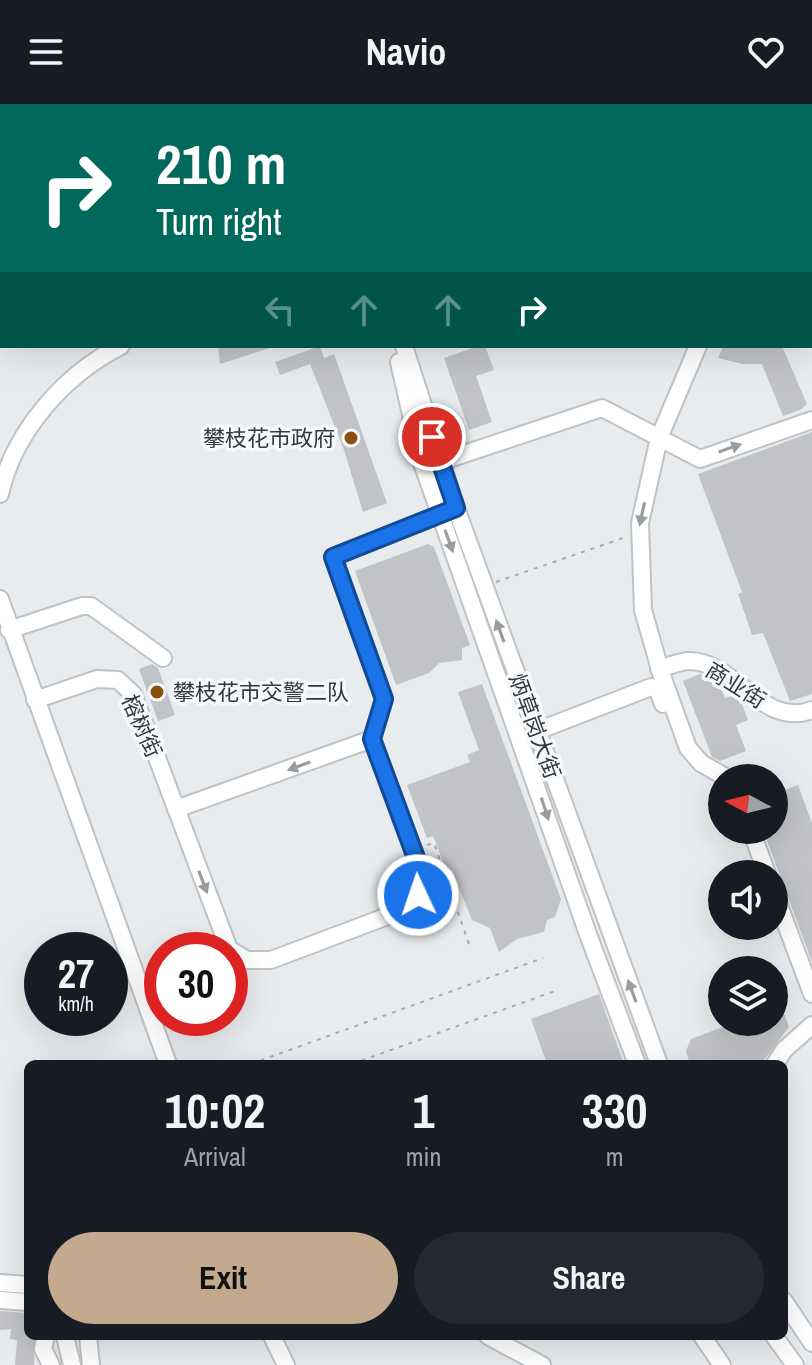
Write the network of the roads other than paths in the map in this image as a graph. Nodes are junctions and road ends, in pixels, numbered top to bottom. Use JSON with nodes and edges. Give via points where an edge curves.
{"nodes":[{"id":1,"x":812,"y":197,"type":"edge"},
{"id":2,"x":812,"y":230,"type":"edge"},
{"id":3,"x":118,"y":348,"type":"edge"},
{"id":4,"x":396,"y":348,"type":"edge"},
{"id":5,"x":407,"y":348,"type":"edge"},
{"id":6,"x":697,"y":348,"type":"edge"},
{"id":7,"x":410,"y":386,"type":"junction"},
{"id":8,"x":812,"y":420,"type":"edge"},
{"id":9,"x":659,"y":438,"type":"junction"},
{"id":10,"x":440,"y":462,"type":"junction"},
{"id":11,"x":1,"y":489,"type":"edge"},
{"id":12,"x":456,"y":508,"type":"junction"},
{"id":13,"x":440,"y":514,"type":"junction"},
{"id":14,"x":0,"y":599,"type":"edge"},
{"id":15,"x":9,"y":630,"type":"junction"},
{"id":16,"x":163,"y":658,"type":"dead end"},
{"id":17,"x":659,"y":669,"type":"junction"},
{"id":18,"x":35,"y":700,"type":"junction"},
{"id":19,"x":812,"y":710,"type":"edge"},
{"id":20,"x":528,"y":733,"type":"junction"},
{"id":21,"x":372,"y":739,"type":"junction"},
{"id":22,"x":688,"y":748,"type":"junction"},
{"id":23,"x":708,"y":767,"type":"edge"},
{"id":24,"x":176,"y":809,"type":"junction"},
{"id":25,"x":788,"y":929,"type":"edge"},
{"id":26,"x":812,"y":994,"type":"edge"},
{"id":27,"x":812,"y":1025,"type":"edge"},
{"id":28,"x":167,"y":1060,"type":"edge"},
{"id":29,"x":635,"y":1060,"type":"edge"},
{"id":30,"x":657,"y":1060,"type":"edge"},
{"id":31,"x":778,"y":1060,"type":"edge"},
{"id":32,"x":0,"y":1283,"type":"edge"},
{"id":33,"x":24,"y":1285,"type":"edge"},
{"id":34,"x":0,"y":1300,"type":"edge"},
{"id":35,"x":24,"y":1302,"type":"edge"},
{"id":36,"x":788,"y":1307,"type":"edge"},
{"id":37,"x":45,"y":1340,"type":"edge"},
{"id":38,"x":66,"y":1340,"type":"edge"},
{"id":39,"x":88,"y":1340,"type":"edge"},
{"id":40,"x":274,"y":1340,"type":"edge"},
{"id":41,"x":495,"y":1340,"type":"edge"},
{"id":42,"x":705,"y":1340,"type":"edge"},
{"id":43,"x":777,"y":1340,"type":"edge"},
{"id":44,"x":812,"y":1343,"type":"edge"},
{"id":45,"x":51,"y":1365,"type":"edge"},
{"id":46,"x":72,"y":1365,"type":"edge"},
{"id":47,"x":91,"y":1365,"type":"edge"},
{"id":48,"x":286,"y":1365,"type":"edge"},
{"id":49,"x":542,"y":1365,"type":"edge"},
{"id":50,"x":722,"y":1365,"type":"edge"},
{"id":51,"x":795,"y":1365,"type":"edge"}],
"edges":[{"from":1,"to":2,"type":"highway"},
{"from":3,"to":11,"type":"street","via":[[74,376],[44,408]]},
{"from":4,"to":7,"type":"street"},
{"from":5,"to":7,"type":"street"},
{"from":6,"to":9,"type":"street"},
{"from":7,"to":10,"type":"street","name":"炳草岗大街"},
{"from":7,"to":13,"type":"street","name":"炳草岗大街","via":[[422,463]]},
{"from":9,"to":8,"type":"street","one_way":true,"via":[[700,459]]},
{"from":9,"to":10,"type":"street","via":[[602,408]]},
{"from":9,"to":17,"type":"street","one_way":true,"via":[[639,532],[643,610]]},
{"from":10,"to":12,"type":"street","name":"炳草岗大街"},
{"from":12,"to":13,"type":"street"},
{"from":20,"to":12,"type":"street","name":"炳草岗大街","one_way":true},
{"from":13,"to":20,"type":"street","name":"炳草岗大街","one_way":true},
{"from":13,"to":21,"type":"street","via":[[333,557],[384,699]]},
{"from":14,"to":15,"type":"street"},
{"from":15,"to":16,"type":"street","via":[[91,606]]},
{"from":15,"to":18,"type":"street"},
{"from":17,"to":19,"type":"street","name":"商业街","via":[[687,660],[703,662],[770,708],[787,713]]},
{"from":17,"to":22,"type":"street"},
{"from":18,"to":24,"type":"street","name":"榕树街","via":[[97,679],[118,680],[133,694]]},
{"from":18,"to":28,"type":"street"},
{"from":20,"to":22,"type":"street","via":[[651,687],[657,688],[679,746]]},
{"from":20,"to":29,"type":"street","one_way":true,"via":[[589,937]]},
{"from":30,"to":20,"type":"street","name":"炳草岗大街","one_way":true},
{"from":21,"to":24,"type":"street","one_way":true},
{"from":24,"to":21,"type":"street","one_way":true,"via":[[229,949],[247,960],[271,960],[401,911],[418,895],[422,874]]},
{"from":22,"to":23,"type":"street"},
{"from":25,"to":26,"type":"street"},
{"from":27,"to":31,"type":"street"},
{"from":32,"to":33,"type":"street"},
{"from":34,"to":35,"type":"street"},
{"from":36,"to":44,"type":"street"},
{"from":37,"to":45,"type":"street","via":[[43,1349]]},
{"from":38,"to":46,"type":"street"},
{"from":39,"to":47,"type":"street"},
{"from":40,"to":48,"type":"street"},
{"from":41,"to":49,"type":"street"},
{"from":42,"to":50,"type":"street"},
{"from":43,"to":51,"type":"street"}]}
